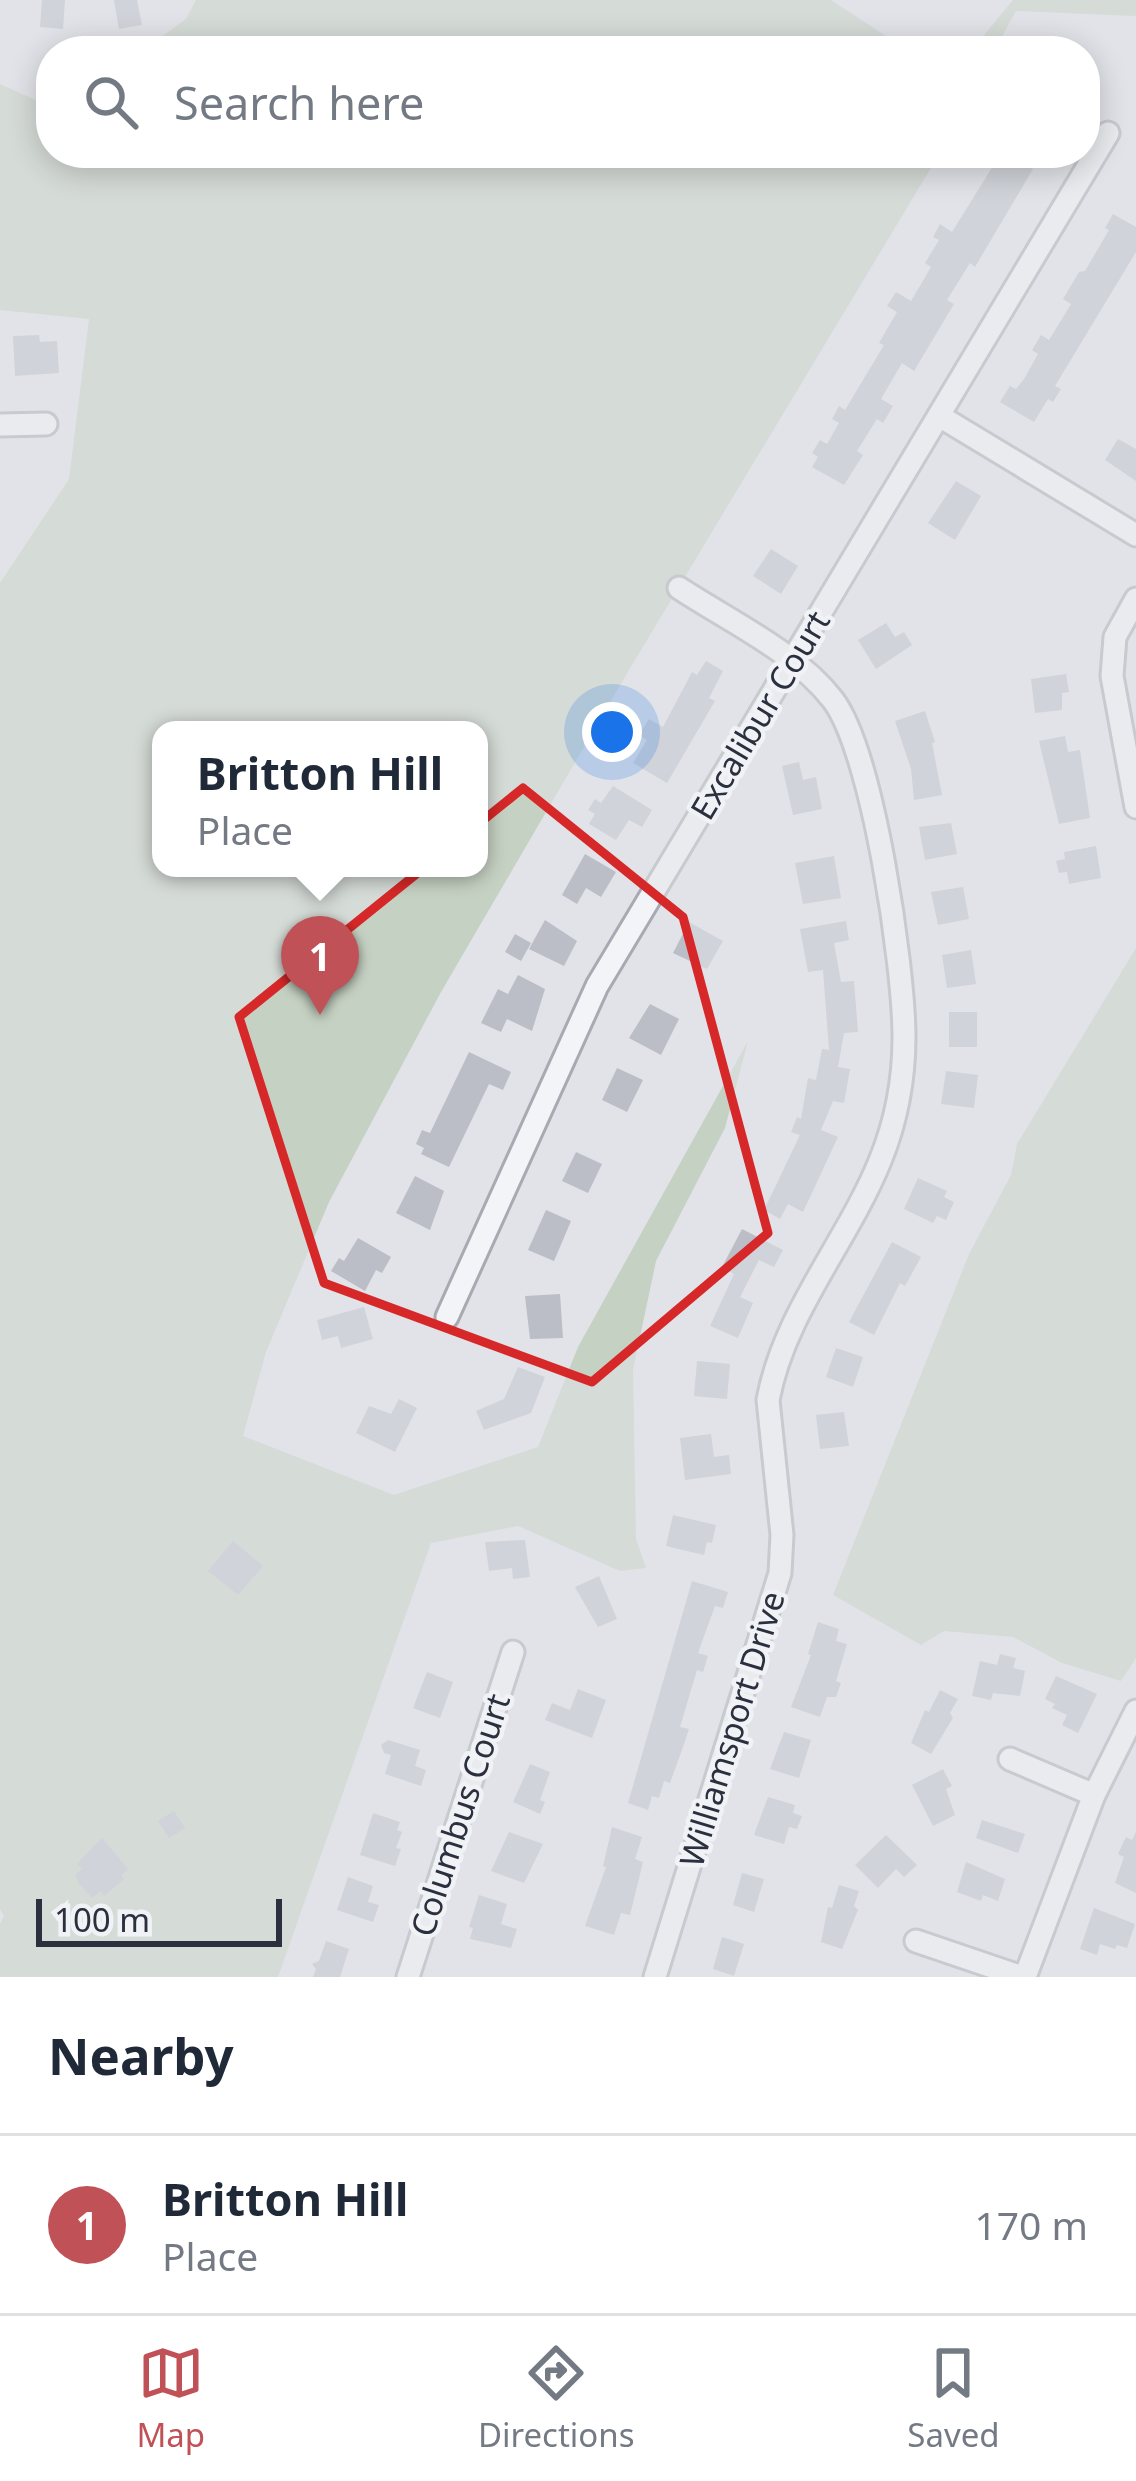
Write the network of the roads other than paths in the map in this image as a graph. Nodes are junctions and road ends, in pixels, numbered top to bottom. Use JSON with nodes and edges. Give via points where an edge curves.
{"nodes":[{"id":1,"x":1108,"y":133,"type":"dead end"},
{"id":2,"x":1100,"y":147,"type":"edge"},
{"id":3,"x":1087,"y":168,"type":"edge"},
{"id":4,"x":940,"y":417,"type":"junction"},
{"id":5,"x":46,"y":424,"type":"dead end"},
{"id":6,"x":0,"y":425,"type":"edge"},
{"id":7,"x":1136,"y":535,"type":"edge"},
{"id":8,"x":679,"y":589,"type":"dead end"},
{"id":9,"x":1136,"y":599,"type":"edge"},
{"id":10,"x":791,"y":662,"type":"junction"},
{"id":11,"x":1136,"y":807,"type":"edge"},
{"id":12,"x":447,"y":1317,"type":"dead end"},
{"id":13,"x":513,"y":1652,"type":"dead end"},
{"id":14,"x":1136,"y":1711,"type":"edge"},
{"id":15,"x":1010,"y":1759,"type":"dead end"},
{"id":16,"x":1094,"y":1795,"type":"junction"},
{"id":17,"x":916,"y":1941,"type":"dead end"},
{"id":18,"x":408,"y":1977,"type":"edge"},
{"id":19,"x":655,"y":1977,"type":"edge"},
{"id":20,"x":1023,"y":1977,"type":"edge"}],
"edges":[{"from":1,"to":2,"type":"street","name":"Excalibur Court"},
{"from":3,"to":4,"type":"street","name":"Excalibur Court"},
{"from":4,"to":7,"type":"street"},
{"from":4,"to":10,"type":"street","name":"Excalibur Court"},
{"from":5,"to":6,"type":"street"},
{"from":8,"to":10,"type":"street","name":"Williamsport Drive"},
{"from":9,"to":11,"type":"street","via":[[1112,660]]},
{"from":10,"to":12,"type":"street","name":"Excalibur Court","via":[[597,986]]},
{"from":10,"to":19,"type":"street","name":"Williamsport Drive","via":[[848,723],[866,780],[898,966],[903,1063],[880,1162],[772,1378],[780,1573]]},
{"from":13,"to":18,"type":"street","name":"Columbus Court"},
{"from":14,"to":16,"type":"street"},
{"from":15,"to":16,"type":"street"},
{"from":16,"to":20,"type":"street"},
{"from":17,"to":20,"type":"street"}]}
